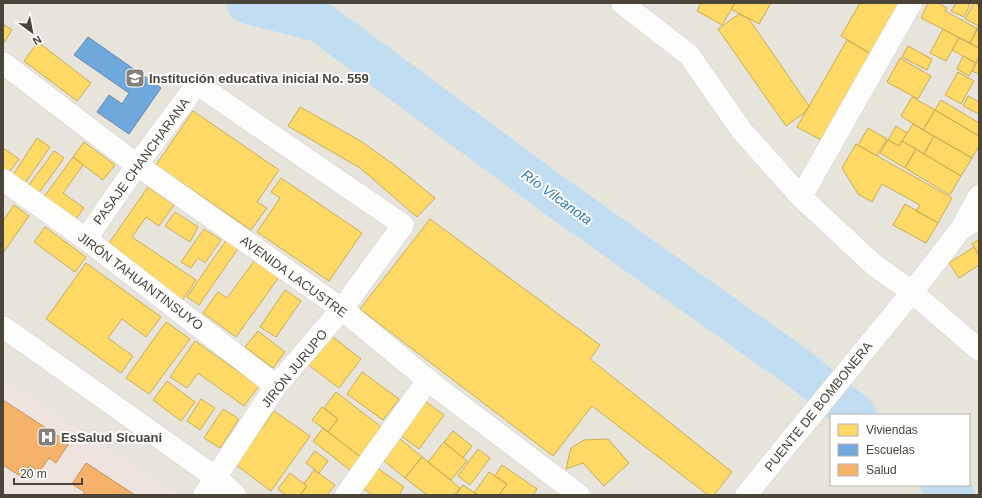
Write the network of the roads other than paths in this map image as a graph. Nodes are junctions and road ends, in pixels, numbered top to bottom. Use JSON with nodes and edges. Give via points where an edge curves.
{"nodes":[{"id":1,"x":622,"y":3,"type":"edge"},
{"id":2,"x":911,"y":3,"type":"edge"},
{"id":3,"x":3,"y":63,"type":"edge"},
{"id":4,"x":137,"y":165,"type":"junction"},
{"id":5,"x":3,"y":180,"type":"edge"},
{"id":6,"x":979,"y":196,"type":"edge"},
{"id":7,"x":801,"y":197,"type":"junction"},
{"id":8,"x":979,"y":218,"type":"edge"},
{"id":9,"x":403,"y":225,"type":"joint"},
{"id":10,"x":961,"y":229,"type":"junction"},
{"id":11,"x":86,"y":238,"type":"junction"},
{"id":12,"x":912,"y":292,"type":"junction"},
{"id":13,"x":342,"y":309,"type":"junction"},
{"id":14,"x":3,"y":328,"type":"edge"},
{"id":15,"x":979,"y":350,"type":"edge"},
{"id":16,"x":428,"y":380,"type":"junction"},
{"id":17,"x":276,"y":386,"type":"junction"},
{"id":18,"x":215,"y":477,"type":"junction"},
{"id":19,"x":568,"y":492,"type":"edge"},
{"id":20,"x":204,"y":495,"type":"edge"},
{"id":21,"x":234,"y":495,"type":"edge"},
{"id":22,"x":346,"y":495,"type":"edge"},
{"id":23,"x":746,"y":495,"type":"edge"}],
"edges":[{"from":1,"to":7,"type":"street","via":[[689,55],[742,131]]},
{"from":2,"to":7,"type":"street"},
{"from":3,"to":4,"type":"street","name":"AVENIDA LACUSTRE"},
{"from":4,"to":9,"type":"street","name":"PASAJE CHANCHARANA","via":[[197,84]]},
{"from":4,"to":11,"type":"street","name":"PASAJE CHANCHARANA"},
{"from":4,"to":13,"type":"street","name":"AVENIDA LACUSTRE"},
{"from":5,"to":11,"type":"street","name":"JIRÓN TAHUANTINSUYO"},
{"from":6,"to":10,"type":"street"},
{"from":7,"to":12,"type":"street","via":[[874,266]]},
{"from":8,"to":10,"type":"street"},
{"from":9,"to":13,"type":"street","name":"JIRÓN JURUPO"},
{"from":10,"to":12,"type":"street","name":"PUENTE DE BOMBONERA"},
{"from":11,"to":17,"type":"street","name":"JIRÓN TAHUANTINSUYO"},
{"from":12,"to":15,"type":"street"},
{"from":12,"to":23,"type":"street","name":"PUENTE DE BOMBONERA"},
{"from":13,"to":16,"type":"street","name":"AVENIDA LACUSTRE"},
{"from":13,"to":17,"type":"street","name":"JIRÓN JURUPO"},
{"from":14,"to":18,"type":"street"},
{"from":16,"to":19,"type":"street","name":"AVENIDA LACUSTRE"},
{"from":16,"to":22,"type":"street"},
{"from":17,"to":18,"type":"street","name":"JIRÓN JURUPO"},
{"from":18,"to":20,"type":"street","name":"JIRÓN JURUPO"},
{"from":18,"to":21,"type":"street"}]}
